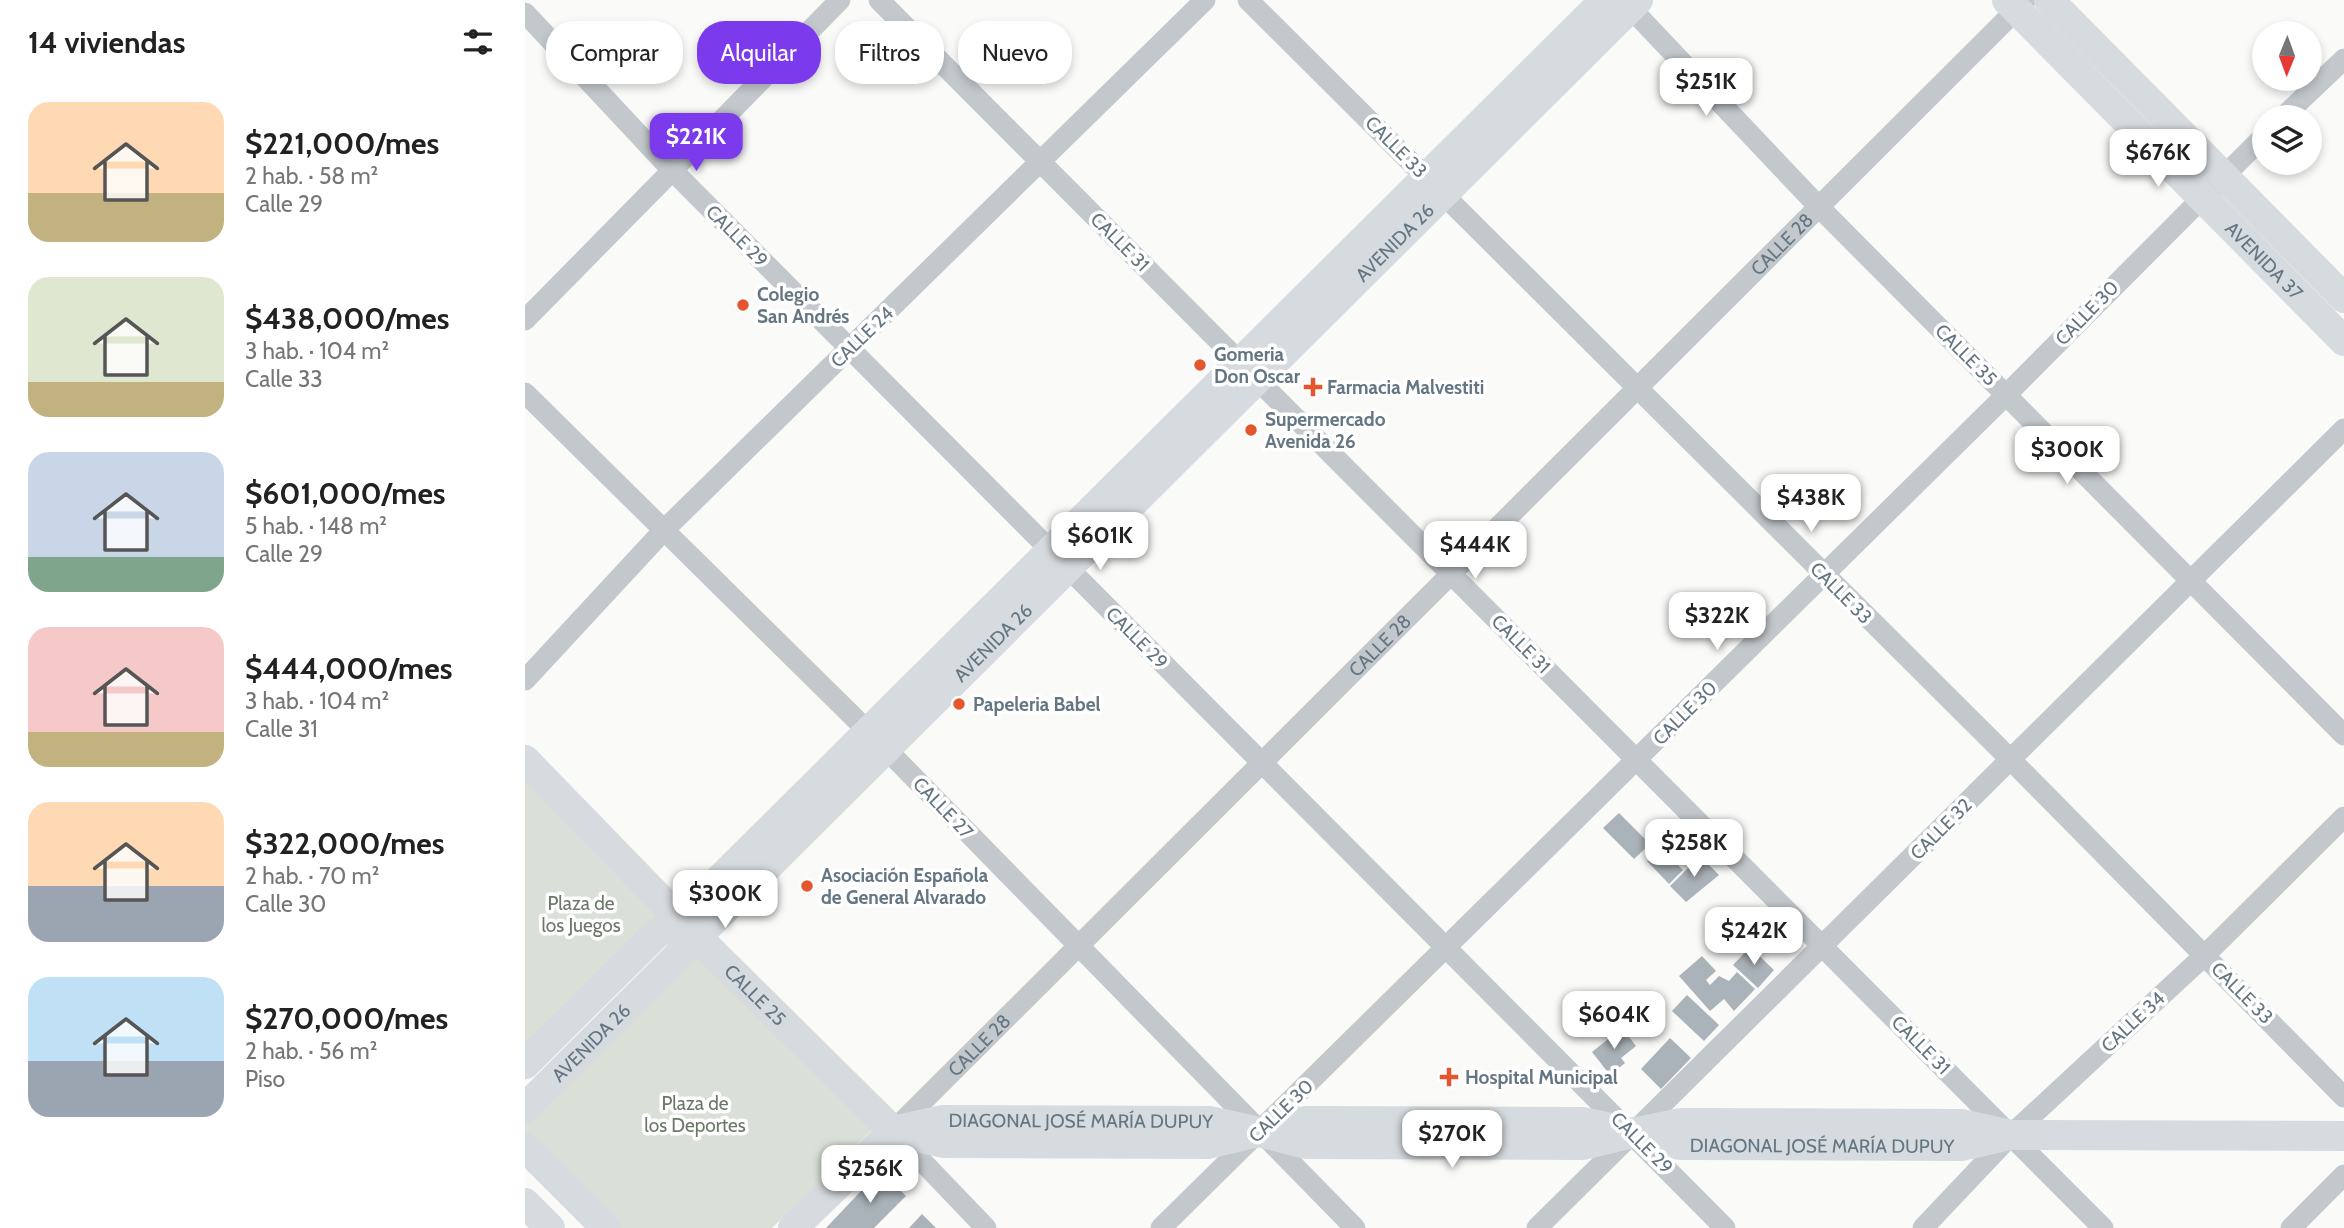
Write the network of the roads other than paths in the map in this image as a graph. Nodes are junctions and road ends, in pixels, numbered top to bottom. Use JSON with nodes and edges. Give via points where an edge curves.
{"nodes":[{"id":1,"x":840,"y":0,"type":"edge"},
{"id":2,"x":879,"y":0,"type":"edge"},
{"id":3,"x":1205,"y":0,"type":"edge"},
{"id":4,"x":1248,"y":0,"type":"edge"},
{"id":5,"x":2049,"y":0,"type":"edge"},
{"id":6,"x":1624,"y":2,"type":"edge"},
{"id":7,"x":2016,"y":3,"type":"edge"},
{"id":8,"x":525,"y":13,"type":"edge"},
{"id":9,"x":2344,"y":59,"type":"edge"},
{"id":10,"x":2296,"y":105,"type":"edge"},
{"id":11,"x":2252,"y":147,"type":"edge"},
{"id":12,"x":1040,"y":162,"type":"junction"},
{"id":13,"x":671,"y":169,"type":"junction"},
{"id":14,"x":2222,"y":176,"type":"junction"},
{"id":15,"x":1435,"y":186,"type":"junction"},
{"id":16,"x":2201,"y":197,"type":"junction"},
{"id":17,"x":1819,"y":208,"type":"junction"},
{"id":18,"x":2344,"y":298,"type":"edge"},
{"id":19,"x":525,"y":320,"type":"edge"},
{"id":20,"x":2344,"y":341,"type":"edge"},
{"id":21,"x":850,"y":350,"type":"junction"},
{"id":22,"x":1248,"y":371,"type":"junction"},
{"id":23,"x":1637,"y":389,"type":"junction"},
{"id":24,"x":525,"y":393,"type":"edge"},
{"id":25,"x":2006,"y":396,"type":"junction"},
{"id":26,"x":2344,"y":429,"type":"edge"},
{"id":27,"x":665,"y":529,"type":"junction"},
{"id":28,"x":1059,"y":560,"type":"junction"},
{"id":29,"x":1452,"y":574,"type":"junction"},
{"id":30,"x":1824,"y":576,"type":"junction"},
{"id":31,"x":2190,"y":580,"type":"junction"},
{"id":32,"x":525,"y":680,"type":"edge"},
{"id":33,"x":2344,"y":735,"type":"edge"},
{"id":34,"x":877,"y":740,"type":"junction"},
{"id":35,"x":525,"y":760,"type":"edge"},
{"id":36,"x":1637,"y":760,"type":"junction"},
{"id":37,"x":2011,"y":760,"type":"junction"},
{"id":38,"x":1262,"y":764,"type":"junction"},
{"id":39,"x":2344,"y":817,"type":"edge"},
{"id":40,"x":687,"y":927,"type":"junction"},
{"id":41,"x":1823,"y":947,"type":"junction"},
{"id":42,"x":1078,"y":948,"type":"junction"},
{"id":43,"x":1446,"y":950,"type":"junction"},
{"id":44,"x":2205,"y":955,"type":"junction"},
{"id":45,"x":525,"y":1064,"type":"edge"},
{"id":46,"x":2344,"y":1097,"type":"edge"},
{"id":47,"x":525,"y":1108,"type":"edge"},
{"id":48,"x":893,"y":1131,"type":"junction"},
{"id":49,"x":1259,"y":1132,"type":"junction"},
{"id":50,"x":1633,"y":1133,"type":"junction"},
{"id":51,"x":2011,"y":1135,"type":"junction"},
{"id":52,"x":2344,"y":1136,"type":"edge"},
{"id":53,"x":525,"y":1147,"type":"edge"},
{"id":54,"x":2344,"y":1175,"type":"edge"},
{"id":55,"x":525,"y":1203,"type":"edge"},
{"id":56,"x":550,"y":1228,"type":"edge"},
{"id":57,"x":605,"y":1228,"type":"edge"},
{"id":58,"x":793,"y":1228,"type":"edge"},
{"id":59,"x":986,"y":1228,"type":"edge"},
{"id":60,"x":1161,"y":1228,"type":"edge"},
{"id":61,"x":1355,"y":1228,"type":"edge"},
{"id":62,"x":1537,"y":1228,"type":"edge"},
{"id":63,"x":1725,"y":1228,"type":"edge"},
{"id":64,"x":1923,"y":1228,"type":"edge"},
{"id":65,"x":2103,"y":1228,"type":"edge"},
{"id":66,"x":2291,"y":1228,"type":"edge"}],
"edges":[{"from":1,"to":13,"type":"street"},
{"from":2,"to":12,"type":"street","name":"CALLE 31"},
{"from":3,"to":12,"type":"street","name":"CALLE 24"},
{"from":4,"to":15,"type":"street","name":"CALLE 33"},
{"from":5,"to":14,"type":"main road","name":"AVENIDA 37"},
{"from":6,"to":15,"type":"main road","name":"AVENIDA 26"},
{"from":6,"to":17,"type":"street","name":"CALLE 35"},
{"from":7,"to":16,"type":"main road","name":"AVENIDA 37"},
{"from":7,"to":17,"type":"street","name":"CALLE 28"},
{"from":8,"to":13,"type":"street","name":"CALLE 29"},
{"from":9,"to":10,"type":"street"},
{"from":11,"to":14,"type":"street","name":"CALLE 30"},
{"from":12,"to":21,"type":"street","name":"CALLE 24"},
{"from":12,"to":22,"type":"street","name":"CALLE 31"},
{"from":13,"to":19,"type":"street"},
{"from":13,"to":21,"type":"street","name":"CALLE 29"},
{"from":14,"to":16,"type":"street","name":"CALLE 30"},
{"from":14,"to":18,"type":"main road","name":"AVENIDA 37"},
{"from":15,"to":22,"type":"main road","name":"AVENIDA 26"},
{"from":15,"to":23,"type":"street","name":"CALLE 33"},
{"from":16,"to":20,"type":"main road","name":"AVENIDA 37"},
{"from":16,"to":25,"type":"street","name":"CALLE 30"},
{"from":17,"to":23,"type":"street","name":"CALLE 28"},
{"from":17,"to":25,"type":"street","name":"CALLE 35"},
{"from":21,"to":27,"type":"street","name":"CALLE 24"},
{"from":21,"to":28,"type":"street","name":"CALLE 29"},
{"from":22,"to":28,"type":"main road","name":"AVENIDA 26"},
{"from":22,"to":29,"type":"street","name":"CALLE 31"},
{"from":23,"to":29,"type":"street","name":"CALLE 28"},
{"from":23,"to":30,"type":"street","name":"CALLE 33"},
{"from":24,"to":27,"type":"street","name":"CALLE 27"},
{"from":25,"to":30,"type":"street","name":"CALLE 30"},
{"from":25,"to":31,"type":"street","name":"CALLE 35"},
{"from":26,"to":31,"type":"street","name":"CALLE 32"},
{"from":27,"to":32,"type":"street","name":"CALLE 24"},
{"from":27,"to":34,"type":"street","name":"CALLE 27"},
{"from":28,"to":34,"type":"main road","name":"AVENIDA 26"},
{"from":28,"to":38,"type":"street","name":"CALLE 29"},
{"from":29,"to":36,"type":"street","name":"CALLE 31"},
{"from":29,"to":38,"type":"street","name":"CALLE 28"},
{"from":30,"to":36,"type":"street","name":"CALLE 30"},
{"from":30,"to":37,"type":"street","name":"CALLE 33"},
{"from":31,"to":33,"type":"street","name":"CALLE 35"},
{"from":31,"to":37,"type":"street","name":"CALLE 32"},
{"from":34,"to":40,"type":"main road","name":"AVENIDA 26"},
{"from":34,"to":42,"type":"street","name":"CALLE 27"},
{"from":35,"to":40,"type":"main road","name":"CALLE 25"},
{"from":36,"to":41,"type":"street","name":"CALLE 31"},
{"from":36,"to":43,"type":"street","name":"CALLE 30"},
{"from":37,"to":41,"type":"street","name":"CALLE 32"},
{"from":37,"to":44,"type":"street","name":"CALLE 33"},
{"from":38,"to":42,"type":"street","name":"CALLE 28"},
{"from":38,"to":43,"type":"street","name":"CALLE 29"},
{"from":39,"to":44,"type":"street","name":"CALLE 34"},
{"from":40,"to":45,"type":"main road","name":"AVENIDA 26","via":[[653,937]]},
{"from":40,"to":47,"type":"main road","name":"AVENIDA 26"},
{"from":40,"to":48,"type":"main road","name":"CALLE 25"},
{"from":41,"to":50,"type":"street","name":"CALLE 32"},
{"from":41,"to":51,"type":"street","name":"CALLE 31"},
{"from":42,"to":48,"type":"street","name":"CALLE 28"},
{"from":42,"to":49,"type":"street","name":"CALLE 27"},
{"from":43,"to":49,"type":"street","name":"CALLE 30"},
{"from":43,"to":50,"type":"street","name":"CALLE 29"},
{"from":44,"to":46,"type":"street","name":"CALLE 33"},
{"from":44,"to":51,"type":"street","name":"CALLE 34"},
{"from":48,"to":49,"type":"main road","name":"DIAGONAL JOSÉ MARÍA DUPUY","via":[[943,1143],[1208,1144]]},
{"from":48,"to":58,"type":"main road","name":"CALLE 28"},
{"from":48,"to":59,"type":"street","name":"CALLE 25"},
{"from":49,"to":50,"type":"main road","name":"DIAGONAL JOSÉ MARÍA DUPUY","via":[[1306,1144],[1583,1145]]},
{"from":49,"to":60,"type":"street","name":"CALLE 30"},
{"from":49,"to":61,"type":"street","name":"CALLE 27"},
{"from":50,"to":51,"type":"main road","name":"DIAGONAL JOSÉ MARÍA DUPUY","via":[[1680,1145],[1961,1146]]},
{"from":50,"to":62,"type":"street","name":"CALLE 32"},
{"from":50,"to":63,"type":"street","name":"CALLE 29"},
{"from":51,"to":52,"type":"main road","name":"DIAGONAL JOSÉ MARÍA DUPUY"},
{"from":51,"to":64,"type":"street","name":"CALLE 34"},
{"from":51,"to":65,"type":"street","name":"CALLE 31"},
{"from":53,"to":57,"type":"main road"},
{"from":54,"to":66,"type":"street"},
{"from":55,"to":56,"type":"main road"}]}
